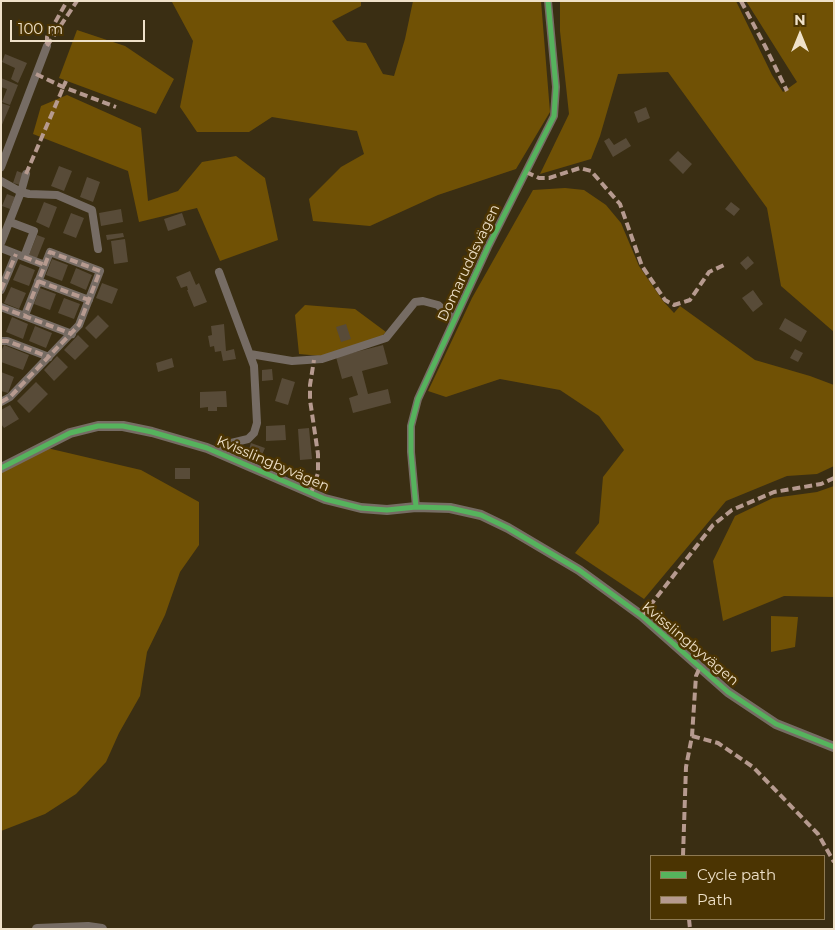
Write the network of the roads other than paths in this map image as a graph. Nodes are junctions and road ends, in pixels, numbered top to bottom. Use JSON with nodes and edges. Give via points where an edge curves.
{"nodes":[{"id":1,"x":548,"y":1,"type":"edge"},
{"id":2,"x":47,"y":46,"type":"dead end"},
{"id":3,"x":1,"y":167,"type":"edge"},
{"id":4,"x":26,"y":174,"type":"dead end"},
{"id":5,"x":1,"y":182,"type":"edge"},
{"id":6,"x":21,"y":192,"type":"junction"},
{"id":7,"x":10,"y":222,"type":"junction"},
{"id":8,"x":1,"y":243,"type":"edge"},
{"id":9,"x":1,"y":248,"type":"edge"},
{"id":10,"x":98,"y":249,"type":"dead end"},
{"id":11,"x":16,"y":254,"type":"junction"},
{"id":12,"x":24,"y":257,"type":"junction"},
{"id":13,"x":45,"y":265,"type":"junction"},
{"id":14,"x":219,"y":272,"type":"dead end"},
{"id":15,"x":38,"y":281,"type":"junction"},
{"id":16,"x":1,"y":290,"type":"edge"},
{"id":17,"x":89,"y":300,"type":"junction"},
{"id":18,"x":1,"y":307,"type":"edge"},
{"id":19,"x":25,"y":315,"type":"junction"},
{"id":20,"x":454,"y":320,"type":"junction"},
{"id":21,"x":72,"y":334,"type":"junction"},
{"id":22,"x":1,"y":341,"type":"edge"},
{"id":23,"x":250,"y":354,"type":"junction"},
{"id":24,"x":50,"y":357,"type":"junction"},
{"id":25,"x":1,"y":402,"type":"edge"},
{"id":26,"x":220,"y":453,"type":"junction"},
{"id":27,"x":1,"y":468,"type":"edge"},
{"id":28,"x":416,"y":506,"type":"junction"},
{"id":29,"x":834,"y":747,"type":"edge"},
{"id":30,"x":37,"y":929,"type":"edge"},
{"id":31,"x":102,"y":929,"type":"edge"}],
"edges":[{"from":1,"to":20,"type":"street","name":"Domaruddsvägen","via":[[556,87],[554,116]]},
{"from":2,"to":3,"type":"street"},
{"from":4,"to":6,"type":"street"},
{"from":5,"to":6,"type":"street"},
{"from":6,"to":7,"type":"street"},
{"from":6,"to":10,"type":"street","via":[[57,195],[92,210]]},
{"from":7,"to":8,"type":"street"},
{"from":7,"to":12,"type":"street","via":[[34,231]]},
{"from":9,"to":11,"type":"street"},
{"from":11,"to":12,"type":"street"},
{"from":11,"to":16,"type":"street"},
{"from":12,"to":13,"type":"street"},
{"from":13,"to":15,"type":"street"},
{"from":13,"to":17,"type":"street","via":[[50,252],[100,271]]},
{"from":14,"to":23,"type":"street","name":"Kvisslingbyvägen"},
{"from":15,"to":17,"type":"street"},
{"from":15,"to":19,"type":"street"},
{"from":17,"to":21,"type":"street"},
{"from":18,"to":19,"type":"street"},
{"from":19,"to":21,"type":"street"},
{"from":20,"to":23,"type":"street","via":[[438,305],[415,302],[386,338],[322,359],[292,361]]},
{"from":20,"to":28,"type":"street","name":"Domaruddsvägen","via":[[418,399],[411,426]]},
{"from":21,"to":24,"type":"street"},
{"from":22,"to":24,"type":"street"},
{"from":23,"to":26,"type":"street","name":"Kvisslingbyvägen","via":[[254,366],[257,423],[254,433],[248,439],[227,444]]},
{"from":24,"to":25,"type":"street"},
{"from":26,"to":27,"type":"street","name":"Kvisslingbyvägen","via":[[152,432],[123,426],[98,426],[70,433]]},
{"from":26,"to":28,"type":"street","name":"Kvisslingbyvägen","via":[[325,499],[361,508],[387,510]]},
{"from":28,"to":29,"type":"street","name":"Kvisslingbyvägen","via":[[450,508],[481,515],[508,528],[579,570],[642,616],[728,692],[776,724]]},
{"from":30,"to":31,"type":"street"}]}
